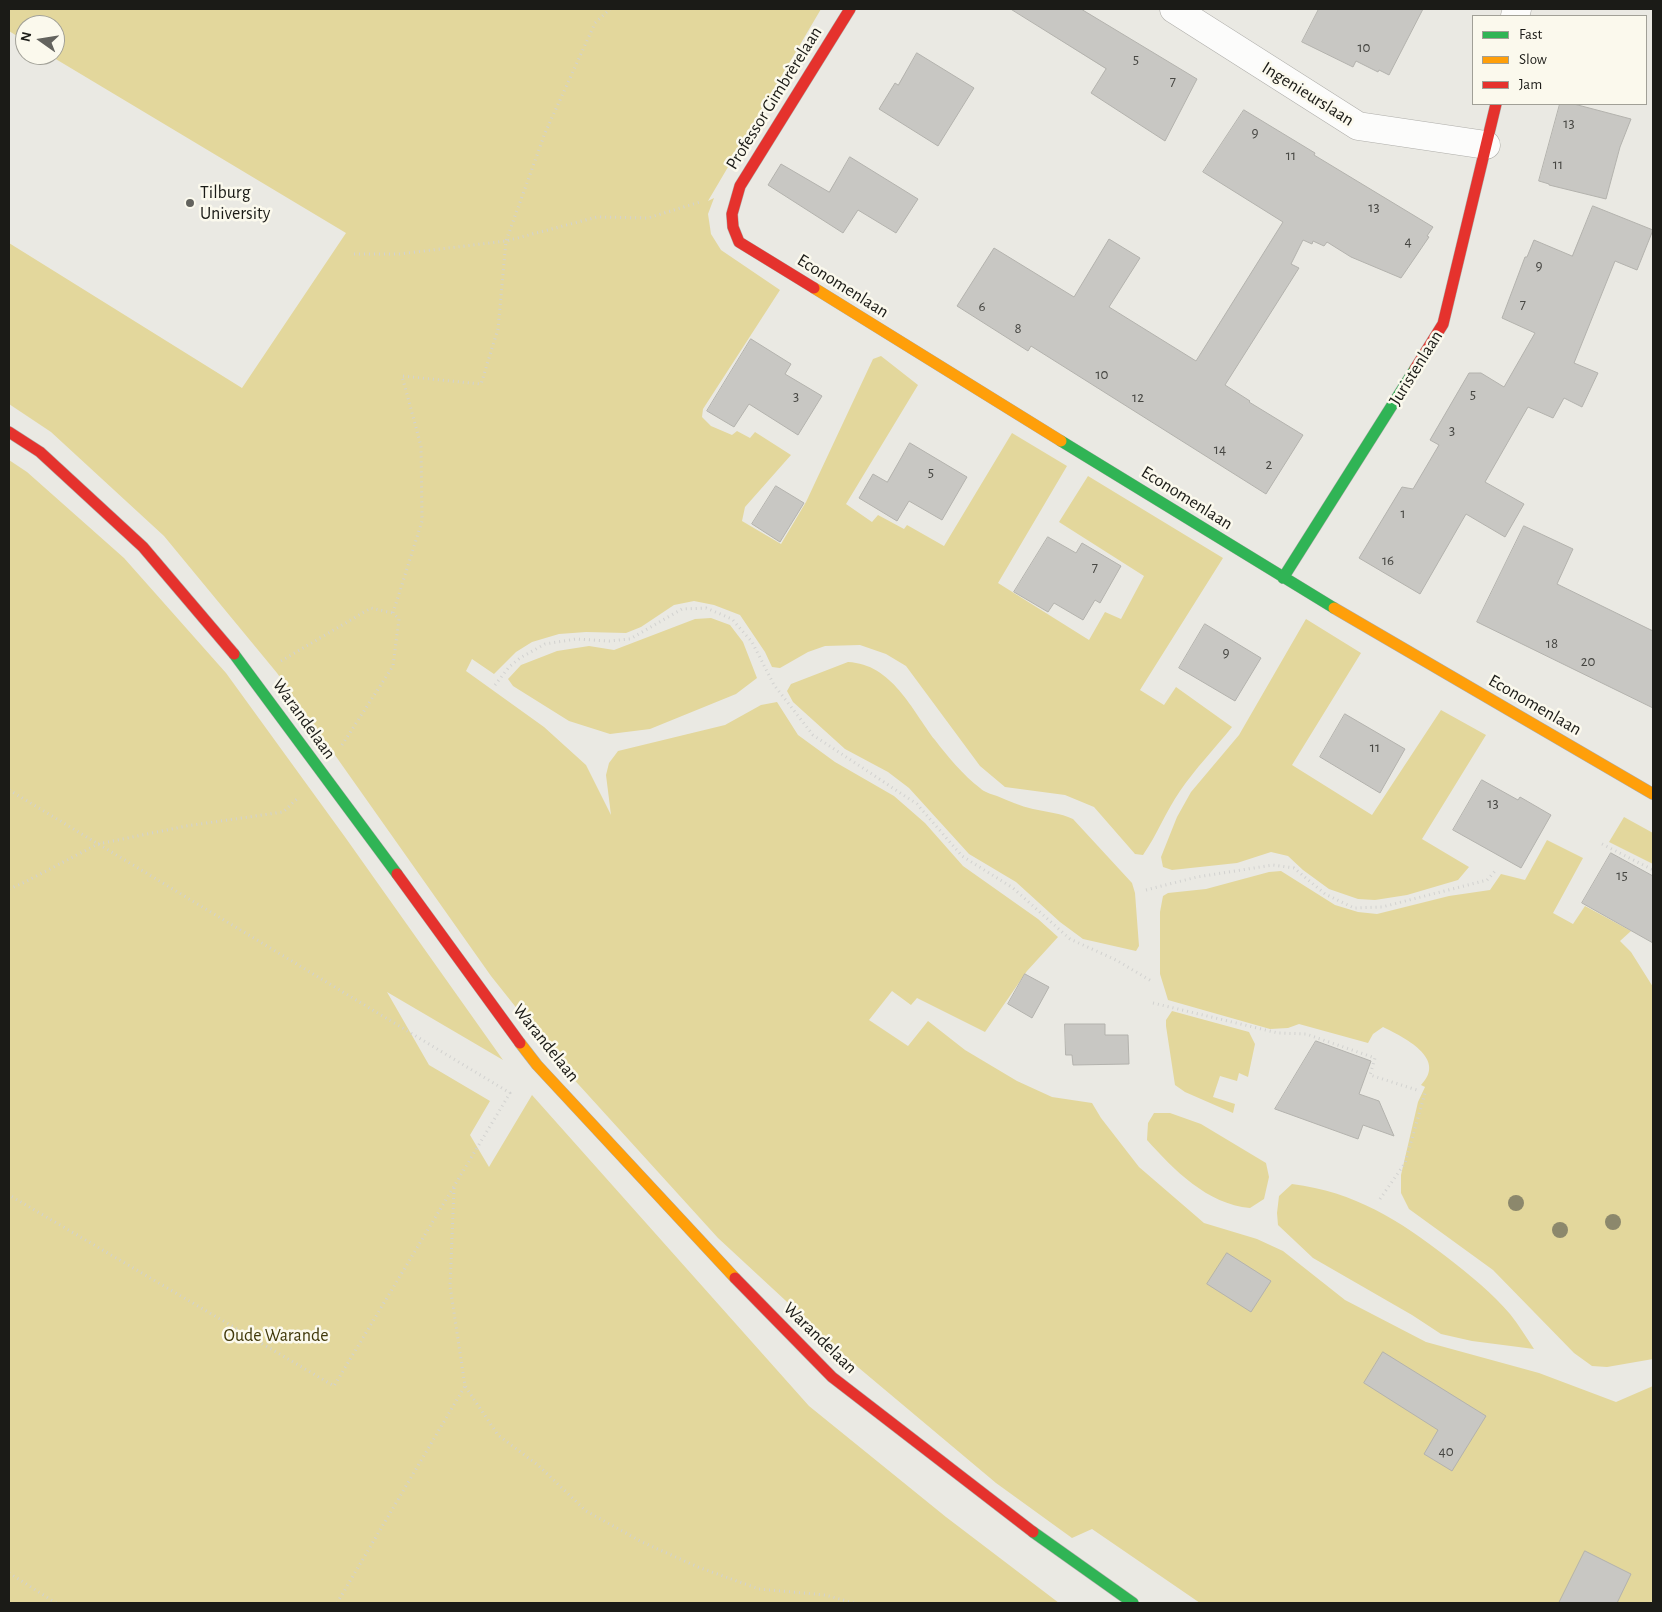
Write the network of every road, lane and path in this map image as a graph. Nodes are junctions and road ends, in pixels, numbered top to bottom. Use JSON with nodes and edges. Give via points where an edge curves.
{"nodes":[{"id":1,"x":610,"y":9,"type":"edge"},
{"id":2,"x":850,"y":9,"type":"edge"},
{"id":3,"x":1174,"y":9,"type":"edge"},
{"id":4,"x":1496,"y":105,"type":"edge"},
{"id":5,"x":1486,"y":146,"type":"junction"},
{"id":6,"x":740,"y":186,"type":"junction"},
{"id":7,"x":732,"y":208,"type":"joint"},
{"id":8,"x":506,"y":241,"type":"junction"},
{"id":9,"x":354,"y":254,"type":"dead end"},
{"id":10,"x":9,"y":432,"type":"edge"},
{"id":11,"x":1283,"y":578,"type":"junction"},
{"id":12,"x":393,"y":613,"type":"junction"},
{"id":13,"x":252,"y":677,"type":"junction"},
{"id":14,"x":495,"y":685,"type":"dead end"},
{"id":15,"x":323,"y":775,"type":"junction"},
{"id":16,"x":9,"y":790,"type":"edge"},
{"id":17,"x":1653,"y":794,"type":"edge"},
{"id":18,"x":98,"y":844,"type":"junction"},
{"id":19,"x":1602,"y":844,"type":"dead end"},
{"id":20,"x":1497,"y":869,"type":"dead end"},
{"id":21,"x":1653,"y":870,"type":"edge"},
{"id":22,"x":9,"y":889,"type":"edge"},
{"id":23,"x":1146,"y":890,"type":"dead end"},
{"id":24,"x":1153,"y":982,"type":"dead end"},
{"id":25,"x":1153,"y":1003,"type":"dead end"},
{"id":26,"x":1420,"y":1091,"type":"dead end"},
{"id":27,"x":1425,"y":1093,"type":"dead end"},
{"id":28,"x":454,"y":1186,"type":"junction"},
{"id":29,"x":9,"y":1195,"type":"edge"},
{"id":30,"x":1380,"y":1199,"type":"dead end"},
{"id":31,"x":465,"y":1386,"type":"junction"},
{"id":32,"x":9,"y":1574,"type":"edge"},
{"id":33,"x":56,"y":1603,"type":"edge"},
{"id":34,"x":337,"y":1603,"type":"edge"},
{"id":35,"x":854,"y":1603,"type":"edge"},
{"id":36,"x":1133,"y":1603,"type":"edge"}],
"edges":[{"from":1,"to":8,"type":"path","via":[[595,23],[545,133]]},
{"from":2,"to":6,"type":"street","name":"Professor Gimbrèrelaan"},
{"from":3,"to":5,"type":"street","name":"Ingenieurslaan","via":[[1358,126]]},
{"from":4,"to":5,"type":"street","name":"Juristenlaan"},
{"from":5,"to":11,"type":"street","name":"Juristenlaan","via":[[1443,324]]},
{"from":6,"to":7,"type":"street","name":"Professor Gimbrèrelaan"},
{"from":6,"to":8,"type":"path","via":[[648,218],[597,217]]},
{"from":7,"to":11,"type":"street","name":"Economenlaan","via":[[732,228],[739,242]]},
{"from":8,"to":9,"type":"path","via":[[399,254]]},
{"from":8,"to":12,"type":"path","via":[[498,329],[481,384],[402,376],[421,446],[422,521]]},
{"from":10,"to":13,"type":"street","name":"Warandelaan","via":[[40,452],[144,547]]},
{"from":11,"to":17,"type":"street","name":"Economenlaan"},
{"from":12,"to":13,"type":"path","via":[[371,608]]},
{"from":12,"to":15,"type":"path","via":[[399,619],[393,666]]},
{"from":13,"to":15,"type":"street","name":"Warandelaan"},
{"from":14,"to":24,"type":"path","via":[[509,667],[545,644],[576,638],[630,639],[682,609],[706,608],[732,619],[752,642],[774,685],[814,735],[916,804],[962,856],[1014,888],[1070,939],[1116,960]]},
{"from":15,"to":18,"type":"path","via":[[283,812],[186,826]]},
{"from":15,"to":36,"type":"street","name":"Warandelaan","via":[[537,1065],[719,1262],[832,1377],[1043,1540]]},
{"from":16,"to":18,"type":"path"},
{"from":18,"to":22,"type":"path"},
{"from":18,"to":28,"type":"path","via":[[510,1093]]},
{"from":19,"to":21,"type":"path"},
{"from":20,"to":23,"type":"path","via":[[1486,880],[1382,907],[1354,908],[1325,894],[1294,868],[1272,865],[1197,877]]},
{"from":25,"to":26,"type":"path","via":[[1278,1033],[1306,1034],[1375,1058],[1370,1075]]},
{"from":27,"to":30,"type":"path","via":[[1405,1163]]},
{"from":28,"to":29,"type":"path","via":[[334,1386]]},
{"from":28,"to":31,"type":"path","via":[[450,1286]]},
{"from":31,"to":34,"type":"path"},
{"from":31,"to":35,"type":"path","via":[[498,1435],[538,1466],[586,1511],[642,1542],[759,1589],[826,1595]]},
{"from":32,"to":33,"type":"path"}]}
